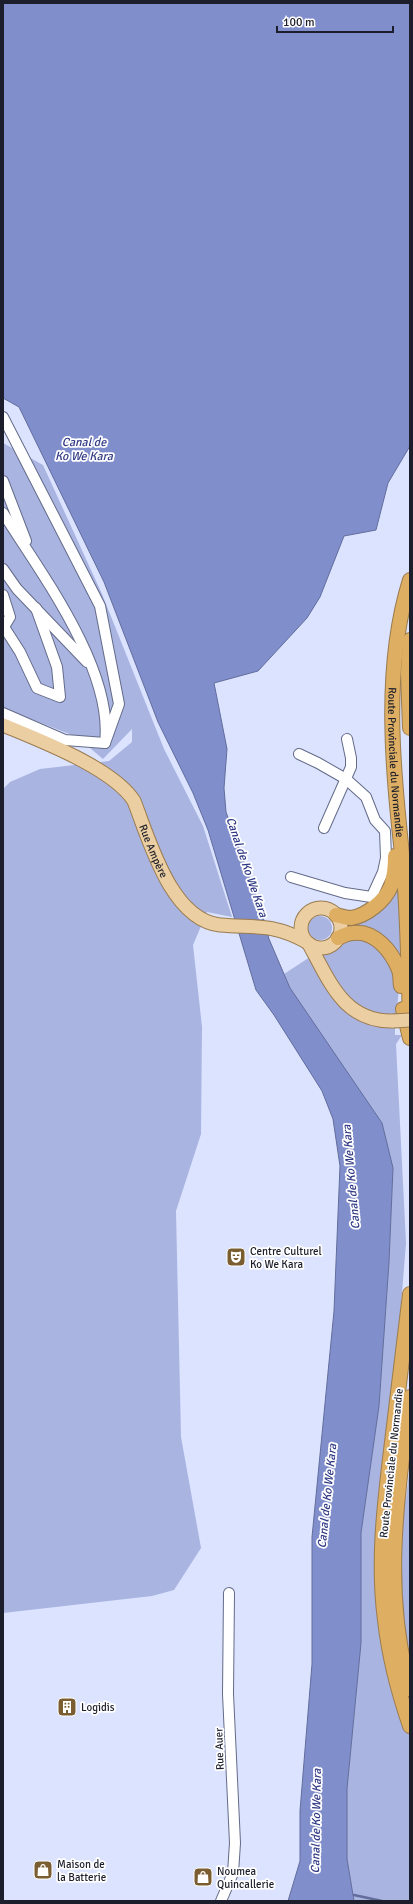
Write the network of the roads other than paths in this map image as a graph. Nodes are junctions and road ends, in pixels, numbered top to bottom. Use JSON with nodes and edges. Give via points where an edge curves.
{"nodes":[{"id":1,"x":3,"y":417,"type":"edge"},
{"id":2,"x":3,"y":481,"type":"edge"},
{"id":3,"x":3,"y":513,"type":"edge"},
{"id":4,"x":33,"y":560,"type":"junction"},
{"id":5,"x":3,"y":568,"type":"edge"},
{"id":6,"x":410,"y":580,"type":"edge"},
{"id":7,"x":3,"y":595,"type":"edge"},
{"id":8,"x":36,"y":608,"type":"junction"},
{"id":9,"x":410,"y":640,"type":"edge"},
{"id":10,"x":90,"y":666,"type":"junction"},
{"id":11,"x":3,"y":713,"type":"edge"},
{"id":12,"x":3,"y":725,"type":"edge"},
{"id":13,"x":410,"y":728,"type":"edge"},
{"id":14,"x":3,"y":733,"type":"edge"},
{"id":15,"x":347,"y":739,"type":"dead end"},
{"id":16,"x":105,"y":743,"type":"junction"},
{"id":17,"x":299,"y":754,"type":"dead end"},
{"id":18,"x":83,"y":762,"type":"junction"},
{"id":19,"x":346,"y":779,"type":"junction"},
{"id":20,"x":324,"y":828,"type":"dead end"},
{"id":21,"x":398,"y":831,"type":"junction"},
{"id":22,"x":291,"y":877,"type":"dead end"},
{"id":23,"x":377,"y":898,"type":"junction"},
{"id":24,"x":306,"y":915,"type":"junction"},
{"id":25,"x":336,"y":915,"type":"junction"},
{"id":26,"x":270,"y":927,"type":"junction"},
{"id":27,"x":334,"y":941,"type":"junction"},
{"id":28,"x":307,"y":943,"type":"junction"},
{"id":29,"x":329,"y":982,"type":"junction"},
{"id":30,"x":410,"y":1019,"type":"edge"},
{"id":31,"x":410,"y":1038,"type":"edge"},
{"id":32,"x":410,"y":1294,"type":"edge"},
{"id":33,"x":410,"y":1397,"type":"edge"},
{"id":34,"x":229,"y":1593,"type":"dead end"},
{"id":35,"x":410,"y":1689,"type":"edge"},
{"id":36,"x":410,"y":1726,"type":"edge"},
{"id":37,"x":221,"y":1901,"type":"edge"}],
"edges":[{"from":1,"to":16,"type":"street","via":[[100,606],[119,704]]},
{"from":2,"to":4,"type":"street"},
{"from":3,"to":4,"type":"street"},
{"from":4,"to":10,"type":"street","via":[[76,629]]},
{"from":5,"to":8,"type":"street","via":[[17,589]]},
{"from":6,"to":21,"type":"highway","name":"Route Provinciale du Normandie","via":[[402,611],[394,675],[393,741]]},
{"from":7,"to":8,"type":"street","via":[[10,617],[4,627],[20,652],[37,688],[60,697],[57,667]]},
{"from":8,"to":10,"type":"street"},
{"from":9,"to":13,"type":"highway","name":"Route Provinciale du Normandie"},
{"from":10,"to":16,"type":"street","via":[[99,687],[107,726]]},
{"from":11,"to":16,"type":"street","via":[[65,740]]},
{"from":12,"to":18,"type":"main road","name":"Rue Ampère"},
{"from":14,"to":18,"type":"main road","name":"Rue Ampère"},
{"from":15,"to":19,"type":"street","via":[[351,767]]},
{"from":17,"to":19,"type":"street"},
{"from":18,"to":26,"type":"main road","name":"Rue Ampère","via":[[102,772],[128,792],[165,878],[181,902],[198,917],[217,925]]},
{"from":19,"to":20,"type":"street"},
{"from":19,"to":23,"type":"street","via":[[366,797],[375,820],[385,831],[386,858]]},
{"from":21,"to":23,"type":"highway","via":[[391,887]]},
{"from":21,"to":30,"type":"highway","name":"Route Provinciale du Normandie","via":[[403,864]]},
{"from":22,"to":23,"type":"street","via":[[345,893]]},
{"from":23,"to":25,"type":"highway","via":[[365,914],[350,918]]},
{"from":24,"to":25,"type":"main road","via":[[321,908]]},
{"from":24,"to":26,"type":"main road","via":[[288,924]]},
{"from":24,"to":28,"type":"main road","via":[[301,930]]},
{"from":25,"to":27,"type":"main road","via":[[340,926]]},
{"from":26,"to":28,"type":"main road"},
{"from":27,"to":28,"type":"main road","via":[[320,948]]},
{"from":27,"to":29,"type":"main road","via":[[327,955]]},
{"from":27,"to":31,"type":"highway","via":[[353,933],[368,935],[378,940],[388,951],[399,971],[404,1014]]},
{"from":28,"to":29,"type":"main road"},
{"from":29,"to":30,"type":"main road","bridge":true,"via":[[342,1000],[357,1014],[374,1020]]},
{"from":32,"to":36,"type":"highway","name":"Route Provinciale du Normandie","via":[[385,1495],[382,1559],[383,1603],[389,1649]]},
{"from":33,"to":35,"type":"highway","name":"Route Provinciale du Normandie","via":[[394,1529],[394,1588],[400,1648]]},
{"from":34,"to":37,"type":"street","name":"Rue Auer","via":[[228,1694],[235,1843],[232,1873]]}]}
